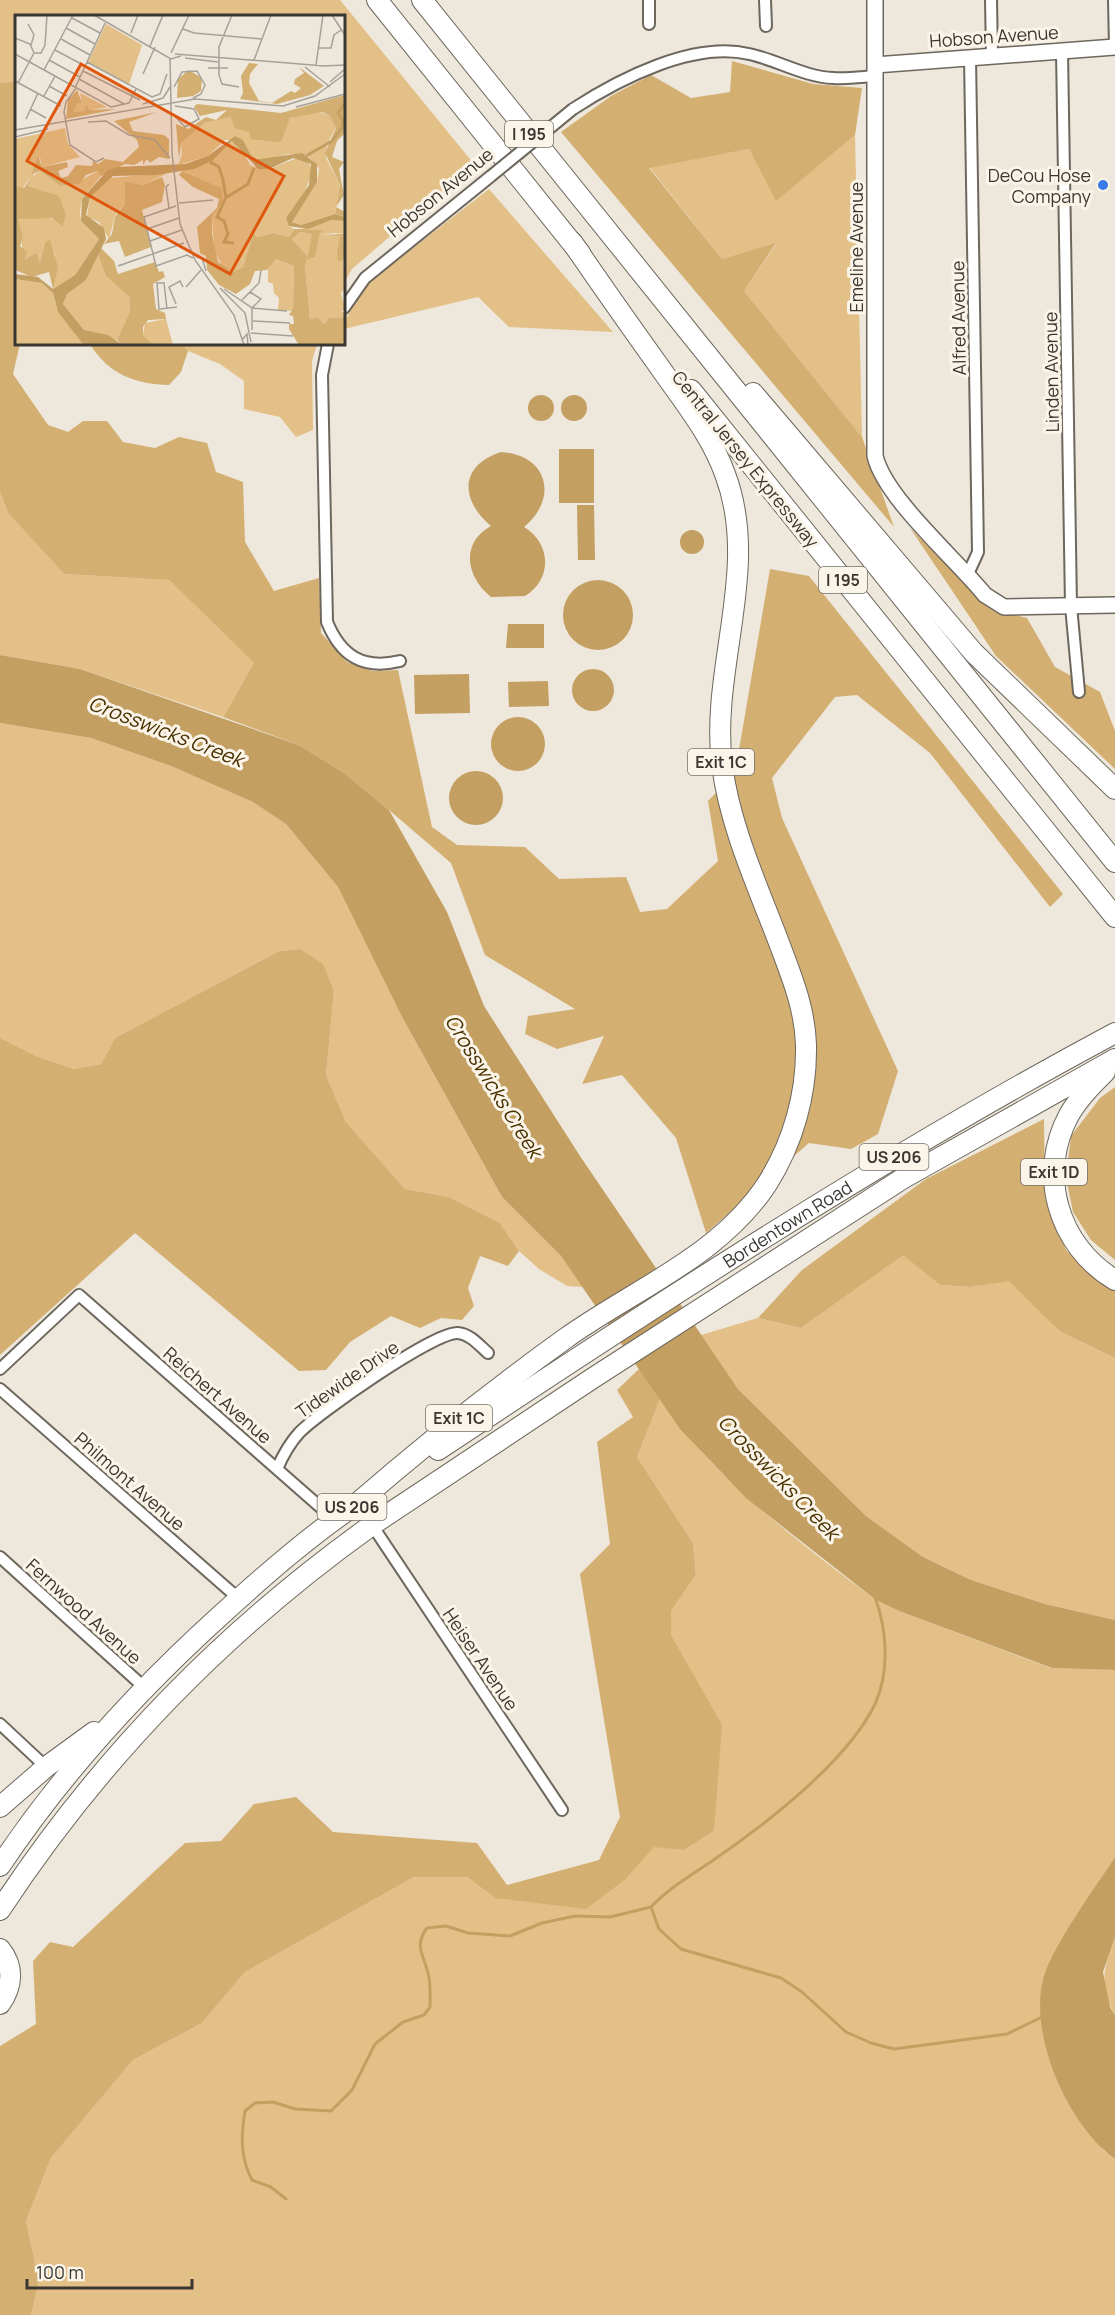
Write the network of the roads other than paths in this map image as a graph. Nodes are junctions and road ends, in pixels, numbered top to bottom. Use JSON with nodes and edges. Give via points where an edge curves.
{"nodes":[{"id":1,"x":364,"y":0,"type":"edge"},
{"id":2,"x":377,"y":0,"type":"edge"},
{"id":3,"x":422,"y":0,"type":"edge"},
{"id":4,"x":649,"y":0,"type":"edge"},
{"id":5,"x":765,"y":0,"type":"edge"},
{"id":6,"x":875,"y":0,"type":"edge"},
{"id":7,"x":992,"y":0,"type":"edge"},
{"id":8,"x":1114,"y":0,"type":"edge"},
{"id":9,"x":649,"y":24,"type":"dead end"},
{"id":10,"x":766,"y":26,"type":"dead end"},
{"id":11,"x":1115,"y":47,"type":"edge"},
{"id":12,"x":1062,"y":51,"type":"junction"},
{"id":13,"x":992,"y":56,"type":"junction"},
{"id":14,"x":970,"y":58,"type":"junction"},
{"id":15,"x":875,"y":70,"type":"junction"},
{"id":16,"x":498,"y":151,"type":"junction"},
{"id":17,"x":572,"y":243,"type":"junction"},
{"id":18,"x":637,"y":267,"type":"junction"},
{"id":19,"x":345,"y":307,"type":"edge"},
{"id":20,"x":328,"y":345,"type":"edge"},
{"id":21,"x":968,"y":574,"type":"junction"},
{"id":22,"x":1115,"y":605,"type":"edge"},
{"id":23,"x":1071,"y":606,"type":"junction"},
{"id":24,"x":399,"y":661,"type":"dead end"},
{"id":25,"x":1079,"y":692,"type":"dead end"},
{"id":26,"x":1024,"y":748,"type":"junction"},
{"id":27,"x":1115,"y":789,"type":"edge"},
{"id":28,"x":1115,"y":850,"type":"edge"},
{"id":29,"x":1115,"y":862,"type":"edge"},
{"id":30,"x":1115,"y":917,"type":"edge"},
{"id":31,"x":1115,"y":1033,"type":"edge"},
{"id":32,"x":1115,"y":1060,"type":"edge"},
{"id":33,"x":1115,"y":1280,"type":"edge"},
{"id":34,"x":488,"y":1353,"type":"dead end"},
{"id":35,"x":0,"y":1369,"type":"edge"},
{"id":36,"x":0,"y":1389,"type":"edge"},
{"id":37,"x":278,"y":1469,"type":"junction"},
{"id":38,"x":354,"y":1506,"type":"junction"},
{"id":39,"x":335,"y":1520,"type":"junction"},
{"id":40,"x":372,"y":1526,"type":"junction"},
{"id":41,"x":0,"y":1557,"type":"edge"},
{"id":42,"x":238,"y":1598,"type":"junction"},
{"id":43,"x":145,"y":1688,"type":"junction"},
{"id":44,"x":123,"y":1712,"type":"junction"},
{"id":45,"x":0,"y":1724,"type":"edge"},
{"id":46,"x":46,"y":1767,"type":"junction"},
{"id":47,"x":0,"y":1807,"type":"edge"},
{"id":48,"x":562,"y":1810,"type":"dead end"},
{"id":49,"x":0,"y":1866,"type":"edge"},
{"id":50,"x":0,"y":1910,"type":"edge"},
{"id":51,"x":0,"y":1949,"type":"edge"},
{"id":52,"x":0,"y":2004,"type":"edge"}],
"edges":[{"from":1,"to":16,"type":"highway"},
{"from":2,"to":16,"type":"highway","name":"Central Jersey Expressway","number":"I 195"},
{"from":3,"to":18,"type":"highway","name":"Central Jersey Expressway","number":"I 195"},
{"from":4,"to":9,"type":"street"},
{"from":5,"to":10,"type":"street"},
{"from":6,"to":15,"type":"street","name":"Emeline Avenue"},
{"from":7,"to":13,"type":"street"},
{"from":8,"to":11,"type":"street"},
{"from":11,"to":12,"type":"street","name":"Hobson Avenue"},
{"from":12,"to":13,"type":"street","name":"Hobson Avenue"},
{"from":12,"to":23,"type":"street","name":"Linden Avenue"},
{"from":13,"to":14,"type":"street","name":"Hobson Avenue"},
{"from":14,"to":15,"type":"street","name":"Hobson Avenue"},
{"from":14,"to":21,"type":"street","name":"Alfred Avenue","via":[[978,552]]},
{"from":15,"to":19,"type":"street","name":"Hobson Avenue","bridge":true,"via":[[833,78],[749,54],[709,51],[613,86],[573,110],[365,278]]},
{"from":15,"to":21,"type":"street","name":"Emeline Avenue","via":[[875,456],[890,490]]},
{"from":16,"to":17,"type":"highway","name":"Central Jersey Expressway","number":"I 195"},
{"from":17,"to":30,"type":"highway","name":"Central Jersey Expressway","number":"I 195"},
{"from":17,"to":38,"type":"highway","number":"Exit 1C","via":[[704,429],[733,498],[740,553],[721,713],[721,761],[733,818],[799,996],[804,1021],[802,1096],[777,1167],[749,1209],[731,1227],[708,1247],[569,1335],[494,1390]]},
{"from":18,"to":26,"type":"highway","name":"Central Jersey Expressway","number":"I 195"},
{"from":18,"to":27,"type":"highway","via":[[781,424],[974,653]]},
{"from":20,"to":24,"type":"street","via":[[322,375],[327,622],[339,644],[360,660],[372,665]]},
{"from":21,"to":23,"type":"street","name":"Emeline Avenue","via":[[985,594],[1004,607]]},
{"from":22,"to":23,"type":"street","name":"Emeline Avenue"},
{"from":23,"to":25,"type":"street","name":"Linden Avenue"},
{"from":26,"to":28,"type":"highway"},
{"from":26,"to":29,"type":"highway","name":"Central Jersey Expressway","number":"I 195"},
{"from":31,"to":38,"type":"highway","name":"Bordentown Road","number":"US 206","via":[[848,1184],[580,1354]]},
{"from":32,"to":33,"type":"highway","number":"Exit 1D","via":[[1070,1113],[1057,1144],[1054,1181],[1069,1235],[1091,1263]]},
{"from":32,"to":40,"type":"highway","name":"Bordentown Road","number":"US 206","via":[[902,1179]]},
{"from":34,"to":37,"type":"street","name":"Tidewide Drive","via":[[472,1338],[447,1334],[313,1420],[286,1449]]},
{"from":35,"to":37,"type":"street","name":"Reichert Avenue","via":[[79,1295]]},
{"from":36,"to":42,"type":"street","name":"Philmont Avenue"},
{"from":37,"to":39,"type":"street","name":"Reichert Avenue"},
{"from":38,"to":39,"type":"highway","number":"US 206"},
{"from":39,"to":42,"type":"highway","number":"US 206"},
{"from":40,"to":48,"type":"street","name":"Heiser Avenue"},
{"from":40,"to":50,"type":"highway","number":"US 206","via":[[272,1602],[173,1694],[91,1784]]},
{"from":41,"to":43,"type":"street","name":"Fernwood Avenue"},
{"from":42,"to":43,"type":"highway","number":"US 206"},
{"from":43,"to":44,"type":"highway","number":"US 206"},
{"from":44,"to":46,"type":"highway"},
{"from":44,"to":49,"type":"highway","number":"US 206","via":[[61,1784]]},
{"from":45,"to":46,"type":"street"},
{"from":46,"to":47,"type":"highway"},
{"from":51,"to":52,"type":"highway","via":[[8,1962],[10,1986]]}]}
